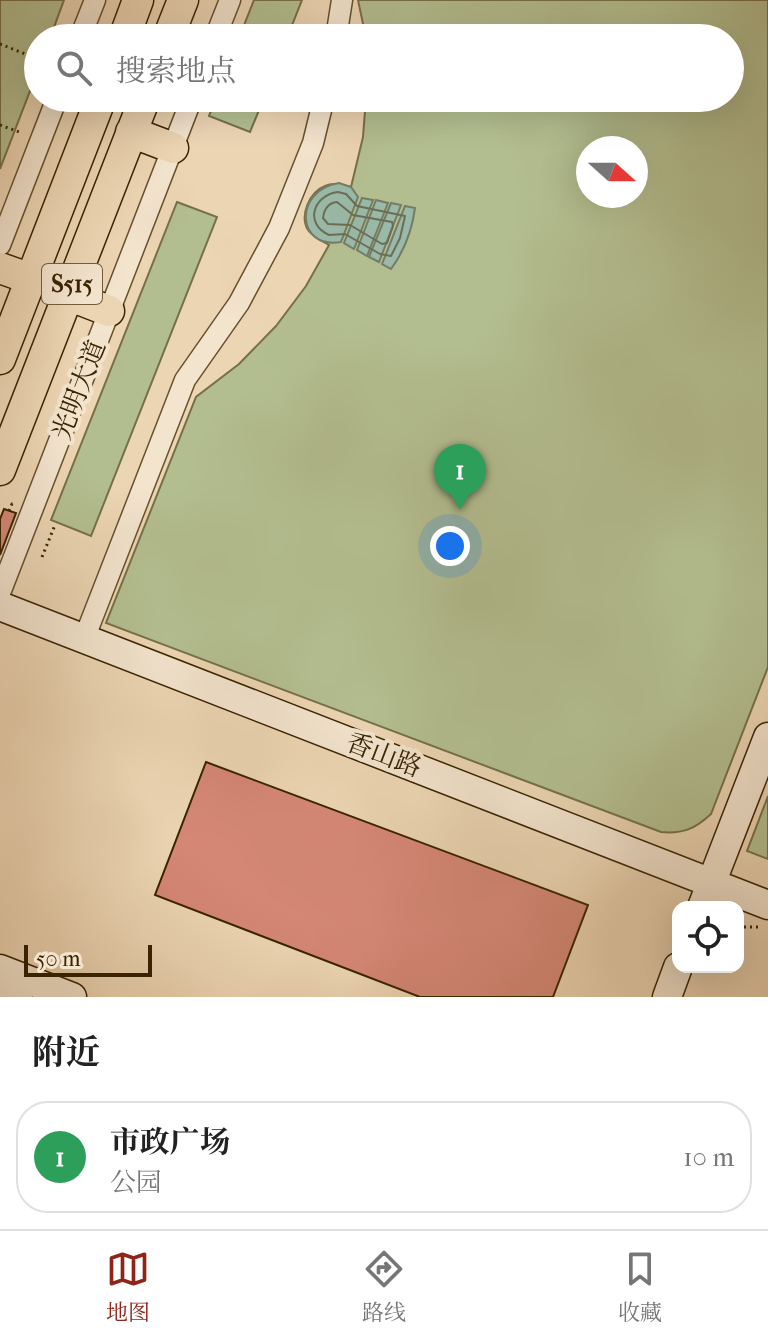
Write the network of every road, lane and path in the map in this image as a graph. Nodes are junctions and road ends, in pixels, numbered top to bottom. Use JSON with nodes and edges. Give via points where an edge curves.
{"nodes":[{"id":1,"x":95,"y":0,"type":"edge"},
{"id":2,"x":138,"y":0,"type":"edge"},
{"id":3,"x":183,"y":0,"type":"edge"},
{"id":4,"x":230,"y":0,"type":"edge"},
{"id":5,"x":342,"y":0,"type":"edge"},
{"id":6,"x":86,"y":24,"type":"edge"},
{"id":7,"x":129,"y":24,"type":"edge"},
{"id":8,"x":174,"y":24,"type":"edge"},
{"id":9,"x":221,"y":24,"type":"edge"},
{"id":10,"x":338,"y":24,"type":"edge"},
{"id":11,"x":0,"y":44,"type":"edge"},
{"id":12,"x":24,"y":53,"type":"edge"},
{"id":13,"x":52,"y":112,"type":"edge"},
{"id":14,"x":96,"y":112,"type":"edge"},
{"id":15,"x":139,"y":112,"type":"edge"},
{"id":16,"x":187,"y":112,"type":"edge"},
{"id":17,"x":321,"y":112,"type":"edge"},
{"id":18,"x":0,"y":125,"type":"edge"},
{"id":19,"x":131,"y":132,"type":"junction"},
{"id":20,"x":22,"y":133,"type":"dead end"},
{"id":21,"x":173,"y":148,"type":"junction"},
{"id":22,"x":0,"y":245,"type":"edge"},
{"id":23,"x":0,"y":268,"type":"edge"},
{"id":24,"x":31,"y":279,"type":"junction"},
{"id":25,"x":68,"y":295,"type":"junction"},
{"id":26,"x":109,"y":311,"type":"junction"},
{"id":27,"x":0,"y":359,"type":"edge"},
{"id":28,"x":0,"y":470,"type":"edge"},
{"id":29,"x":55,"y":525,"type":"dead end"},
{"id":30,"x":42,"y":557,"type":"dead end"},
{"id":31,"x":0,"y":593,"type":"edge"},
{"id":32,"x":0,"y":606,"type":"edge"},
{"id":33,"x":84,"y":639,"type":"junction"},
{"id":34,"x":768,"y":737,"type":"edge"},
{"id":35,"x":706,"y":895,"type":"edge"},
{"id":36,"x":765,"y":916,"type":"edge"},
{"id":37,"x":744,"y":925,"type":"edge"},
{"id":38,"x":0,"y":969,"type":"edge"},
{"id":39,"x":676,"y":973,"type":"edge"},
{"id":40,"x":0,"y":990,"type":"edge"},
{"id":41,"x":18,"y":997,"type":"edge"},
{"id":42,"x":72,"y":997,"type":"edge"},
{"id":43,"x":667,"y":997,"type":"edge"}],
"edges":[{"from":1,"to":6,"type":"street"},
{"from":2,"to":7,"type":"main road"},
{"from":3,"to":8,"type":"main road"},
{"from":4,"to":9,"type":"street"},
{"from":5,"to":10,"type":"street"},
{"from":11,"to":12,"type":"path"},
{"from":13,"to":22,"type":"street"},
{"from":14,"to":24,"type":"main road","number":"S515"},
{"from":15,"to":19,"type":"main road","name":"光明大道","number":"S515"},
{"from":16,"to":21,"type":"street","name":"光明大道","number":"S515"},
{"from":17,"to":33,"type":"street","via":[[279,228],[239,303],[185,380]]},
{"from":18,"to":20,"type":"path"},
{"from":19,"to":21,"type":"main road"},
{"from":19,"to":25,"type":"main road","name":"光明大道","number":"S515"},
{"from":21,"to":26,"type":"street","name":"光明大道","number":"S515"},
{"from":23,"to":24,"type":"main road"},
{"from":24,"to":27,"type":"main road","number":"S515"},
{"from":25,"to":26,"type":"main road"},
{"from":25,"to":28,"type":"main road","name":"光明大道","number":"S515"},
{"from":26,"to":31,"type":"street","name":"光明大道","number":"S515"},
{"from":29,"to":30,"type":"path"},
{"from":32,"to":33,"type":"street","name":"香山路"},
{"from":33,"to":35,"type":"street","name":"香山路"},
{"from":34,"to":35,"type":"street"},
{"from":35,"to":36,"type":"street","name":"香山路"},
{"from":36,"to":37,"type":"path"},
{"from":38,"to":42,"type":"street"},
{"from":39,"to":43,"type":"street"},
{"from":40,"to":41,"type":"street"}]}
